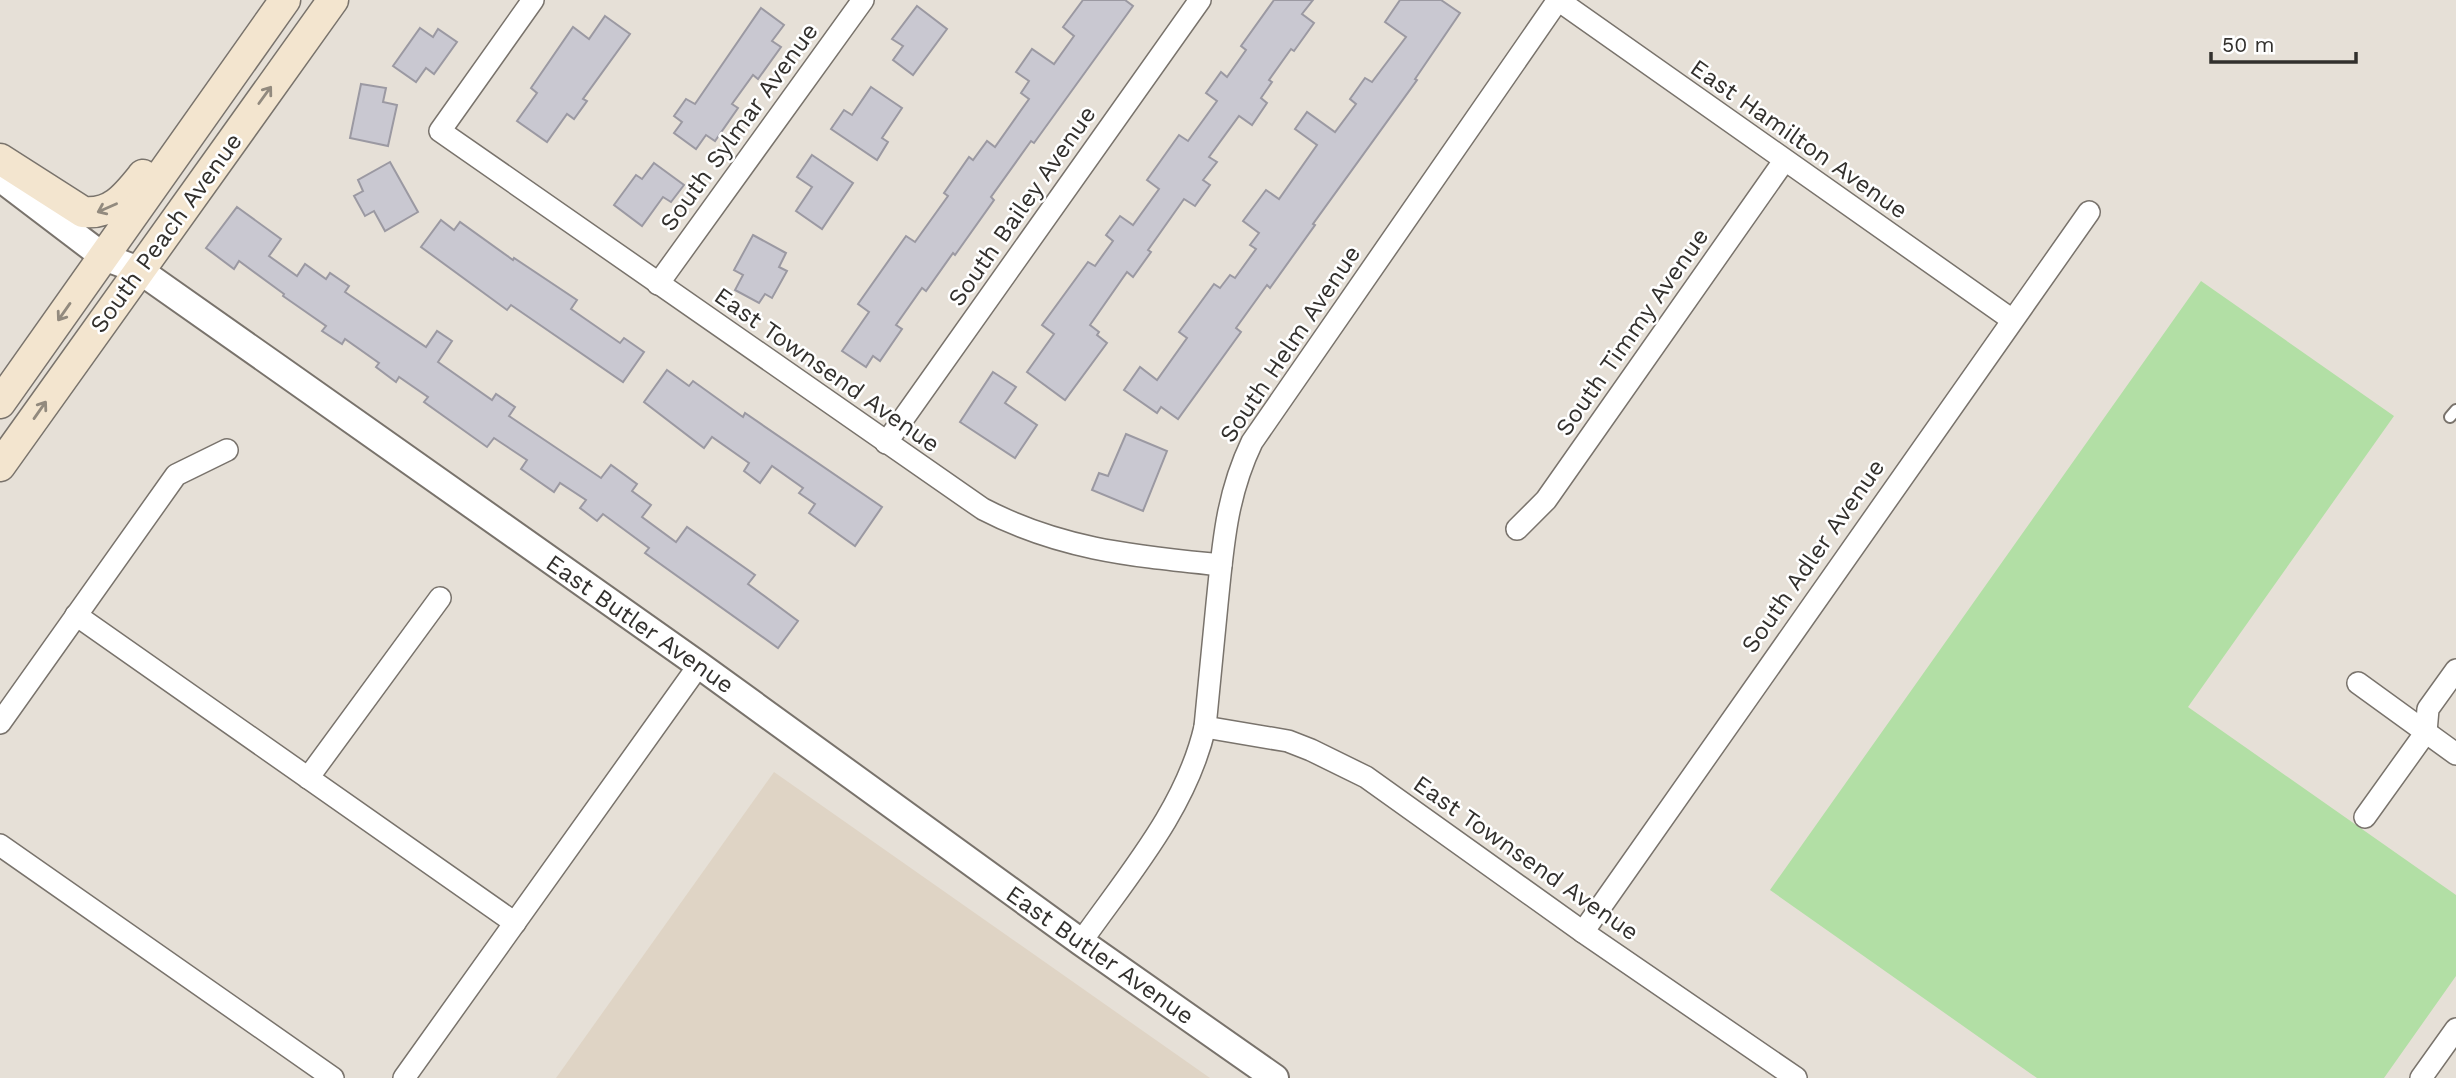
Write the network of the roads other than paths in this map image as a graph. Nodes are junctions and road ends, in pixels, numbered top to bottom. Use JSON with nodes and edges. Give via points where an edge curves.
{"nodes":[{"id":1,"x":285,"y":0,"type":"edge"},
{"id":2,"x":333,"y":0,"type":"edge"},
{"id":3,"x":533,"y":0,"type":"edge"},
{"id":4,"x":863,"y":0,"type":"edge"},
{"id":5,"x":1200,"y":0,"type":"edge"},
{"id":6,"x":1558,"y":0,"type":"edge"},
{"id":7,"x":206,"y":110,"type":"junction"},
{"id":8,"x":0,"y":159,"type":"edge"},
{"id":9,"x":1784,"y":161,"type":"junction"},
{"id":10,"x":0,"y":178,"type":"edge"},
{"id":11,"x":2089,"y":212,"type":"dead end"},
{"id":12,"x":104,"y":257,"type":"junction"},
{"id":13,"x":139,"y":270,"type":"junction"},
{"id":14,"x":658,"y":284,"type":"junction"},
{"id":15,"x":2011,"y":319,"type":"junction"},
{"id":16,"x":0,"y":403,"type":"edge"},
{"id":17,"x":886,"y":443,"type":"junction"},
{"id":18,"x":227,"y":450,"type":"dead end"},
{"id":19,"x":0,"y":466,"type":"edge"},
{"id":20,"x":1517,"y":529,"type":"dead end"},
{"id":21,"x":1221,"y":565,"type":"junction"},
{"id":22,"x":440,"y":598,"type":"dead end"},
{"id":23,"x":76,"y":615,"type":"junction"},
{"id":24,"x":699,"y":665,"type":"junction"},
{"id":25,"x":2456,"y":670,"type":"edge"},
{"id":26,"x":2358,"y":683,"type":"dead end"},
{"id":27,"x":0,"y":723,"type":"edge"},
{"id":28,"x":1205,"y":727,"type":"junction"},
{"id":29,"x":2426,"y":732,"type":"junction"},
{"id":30,"x":2456,"y":754,"type":"edge"},
{"id":31,"x":308,"y":778,"type":"junction"},
{"id":32,"x":2365,"y":817,"type":"dead end"},
{"id":33,"x":0,"y":845,"type":"edge"},
{"id":34,"x":515,"y":923,"type":"junction"},
{"id":35,"x":1583,"y":932,"type":"junction"},
{"id":36,"x":1081,"y":942,"type":"junction"},
{"id":37,"x":2456,"y":1029,"type":"edge"},
{"id":38,"x":333,"y":1078,"type":"edge"},
{"id":39,"x":404,"y":1078,"type":"edge"},
{"id":40,"x":1275,"y":1078,"type":"edge"},
{"id":41,"x":1796,"y":1078,"type":"edge"},
{"id":42,"x":2421,"y":1078,"type":"edge"}],
"edges":[{"from":1,"to":7,"type":"main road","name":"South Peach Avenue"},
{"from":13,"to":2,"type":"main road","name":"South Peach Avenue","one_way":true},
{"from":3,"to":14,"type":"street","name":"East Townsend Avenue","via":[[440,131]]},
{"from":4,"to":14,"type":"street","name":"South Sylmar Avenue"},
{"from":5,"to":17,"type":"street","name":"South Bailey Avenue"},
{"from":6,"to":9,"type":"street","name":"East Hamilton Avenue"},
{"from":6,"to":21,"type":"street","name":"South Helm Avenue","via":[[1252,442],[1231,493]]},
{"from":7,"to":8,"type":"main road","one_way":true,"via":[[185,124],[124,199],[94,214],[83,212]]},
{"from":7,"to":12,"type":"main road","name":"South Peach Avenue"},
{"from":9,"to":15,"type":"street","name":"East Hamilton Avenue"},
{"from":9,"to":20,"type":"street","name":"South Timmy Avenue","via":[[1546,500]]},
{"from":10,"to":12,"type":"street","name":"East Butler Avenue"},
{"from":11,"to":15,"type":"street","name":"South Adler Avenue"},
{"from":12,"to":13,"type":"street","name":"East Butler Avenue"},
{"from":12,"to":16,"type":"main road","name":"South Peach Avenue","one_way":true},
{"from":19,"to":13,"type":"main road","name":"South Peach Avenue","one_way":true},
{"from":13,"to":24,"type":"street","name":"East Butler Avenue"},
{"from":14,"to":17,"type":"street","name":"East Townsend Avenue"},
{"from":15,"to":35,"type":"street","name":"South Adler Avenue"},
{"from":17,"to":21,"type":"street","name":"East Townsend Avenue","via":[[983,509],[1039,534],[1117,554]]},
{"from":18,"to":23,"type":"street","via":[[176,475]]},
{"from":21,"to":28,"type":"street","name":"South Helm Avenue"},
{"from":22,"to":31,"type":"street"},
{"from":23,"to":27,"type":"street"},
{"from":23,"to":31,"type":"street"},
{"from":24,"to":34,"type":"street"},
{"from":24,"to":36,"type":"street","name":"East Butler Avenue"},
{"from":25,"to":29,"type":"street","via":[[2428,709]]},
{"from":26,"to":29,"type":"street"},
{"from":28,"to":35,"type":"street","name":"East Townsend Avenue","via":[[1287,741],[1339,762]]},
{"from":28,"to":36,"type":"street","name":"South Helm Avenue","via":[[1192,772],[1171,812]]},
{"from":29,"to":30,"type":"street"},
{"from":29,"to":32,"type":"street"},
{"from":31,"to":34,"type":"street"},
{"from":33,"to":38,"type":"street"},
{"from":34,"to":39,"type":"street"},
{"from":35,"to":41,"type":"street","name":"East Townsend Avenue"},
{"from":36,"to":40,"type":"street","name":"East Butler Avenue"},
{"from":37,"to":42,"type":"street"}]}
